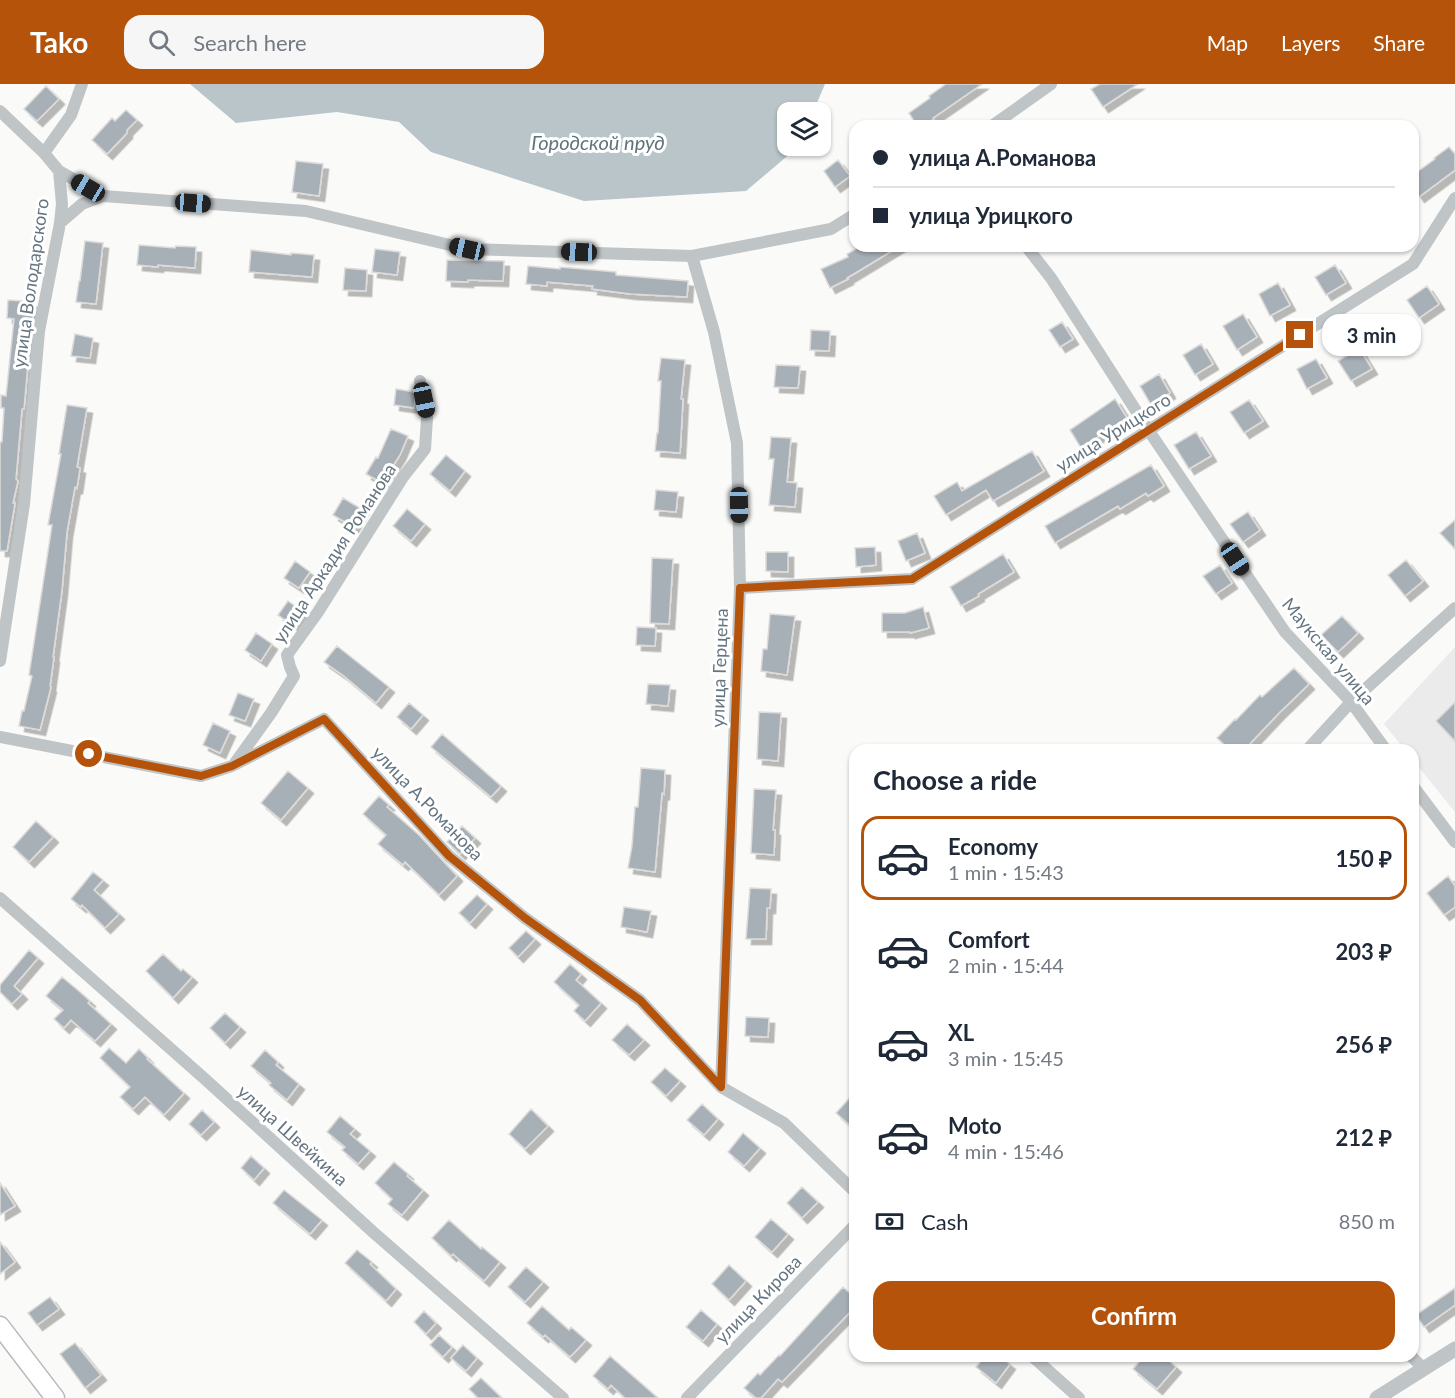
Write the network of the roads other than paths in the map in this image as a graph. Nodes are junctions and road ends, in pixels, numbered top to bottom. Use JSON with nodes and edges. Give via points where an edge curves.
{"nodes":[{"id":1,"x":82,"y":84,"type":"edge"},
{"id":2,"x":1051,"y":84,"type":"edge"},
{"id":3,"x":0,"y":111,"type":"edge"},
{"id":4,"x":1000,"y":120,"type":"edge"},
{"id":5,"x":44,"y":153,"type":"junction"},
{"id":6,"x":59,"y":171,"type":"junction"},
{"id":7,"x":103,"y":196,"type":"junction"},
{"id":8,"x":1455,"y":198,"type":"edge"},
{"id":9,"x":849,"y":218,"type":"edge"},
{"id":10,"x":60,"y":224,"type":"junction"},
{"id":11,"x":1031,"y":252,"type":"edge"},
{"id":12,"x":692,"y":256,"type":"junction"},
{"id":13,"x":420,"y":381,"type":"dead end"},
{"id":14,"x":1149,"y":431,"type":"junction"},
{"id":15,"x":740,"y":588,"type":"junction"},
{"id":16,"x":1455,"y":608,"type":"edge"},
{"id":17,"x":0,"y":661,"type":"edge"},
{"id":18,"x":1350,"y":702,"type":"junction"},
{"id":19,"x":0,"y":737,"type":"edge"},
{"id":20,"x":1312,"y":744,"type":"edge"},
{"id":21,"x":1382,"y":744,"type":"edge"},
{"id":22,"x":232,"y":766,"type":"junction"},
{"id":23,"x":1419,"y":794,"type":"edge"},
{"id":24,"x":1455,"y":842,"type":"edge"},
{"id":25,"x":0,"y":898,"type":"edge"},
{"id":26,"x":721,"y":1087,"type":"junction"},
{"id":27,"x":849,"y":1186,"type":"edge"},
{"id":28,"x":849,"y":1231,"type":"edge"},
{"id":29,"x":0,"y":1326,"type":"edge"},
{"id":30,"x":1455,"y":1349,"type":"edge"},
{"id":31,"x":1039,"y":1362,"type":"edge"},
{"id":32,"x":1417,"y":1362,"type":"edge"},
{"id":33,"x":1423,"y":1368,"type":"junction"},
{"id":34,"x":55,"y":1398,"type":"edge"},
{"id":35,"x":562,"y":1398,"type":"edge"},
{"id":36,"x":687,"y":1398,"type":"edge"},
{"id":37,"x":1079,"y":1398,"type":"edge"},
{"id":38,"x":1377,"y":1398,"type":"edge"}],
"edges":[{"from":1,"to":5,"type":"street","via":[[71,115]]},
{"from":2,"to":4,"type":"street"},
{"from":3,"to":5,"type":"street"},
{"from":5,"to":6,"type":"street"},
{"from":6,"to":7,"type":"street"},
{"from":6,"to":10,"type":"street","name":"улица Володарского"},
{"from":7,"to":10,"type":"street","via":[[82,204]]},
{"from":7,"to":12,"type":"street","via":[[306,211],[467,249]]},
{"from":8,"to":14,"type":"street","name":"улица Урицкого","via":[[1413,264]]},
{"from":9,"to":12,"type":"street","via":[[831,229]]},
{"from":10,"to":17,"type":"street","name":"улица Володарского","via":[[39,332],[24,504]]},
{"from":11,"to":14,"type":"street","name":"Маукская улица"},
{"from":12,"to":15,"type":"street","name":"улица Герцена","via":[[714,332],[737,442]]},
{"from":13,"to":22,"type":"street","name":"улица Аркадия Романова","via":[[428,418],[425,449],[287,655],[294,676]]},
{"from":14,"to":15,"type":"street","name":"улица Урицкого","via":[[912,579]]},
{"from":14,"to":18,"type":"street","name":"Маукская улица","via":[[1285,632]]},
{"from":15,"to":26,"type":"street","name":"улица Герцена"},
{"from":16,"to":18,"type":"street"},
{"from":18,"to":20,"type":"street"},
{"from":18,"to":21,"type":"street","name":"Маукская улица"},
{"from":19,"to":22,"type":"street","name":"улица А.Романова","via":[[201,776]]},
{"from":22,"to":26,"type":"street","name":"улица А.Романова","via":[[324,719],[449,856],[525,918],[640,1000]]},
{"from":23,"to":24,"type":"street"},
{"from":25,"to":35,"type":"street","name":"улица Швейкина"},
{"from":26,"to":27,"type":"street","name":"улица А.Романова","via":[[784,1123]]},
{"from":28,"to":36,"type":"street","name":"улица Кирова"},
{"from":29,"to":34,"type":"main road"},
{"from":30,"to":33,"type":"street"},
{"from":31,"to":37,"type":"street"},
{"from":32,"to":33,"type":"street"},
{"from":33,"to":38,"type":"street"}]}
